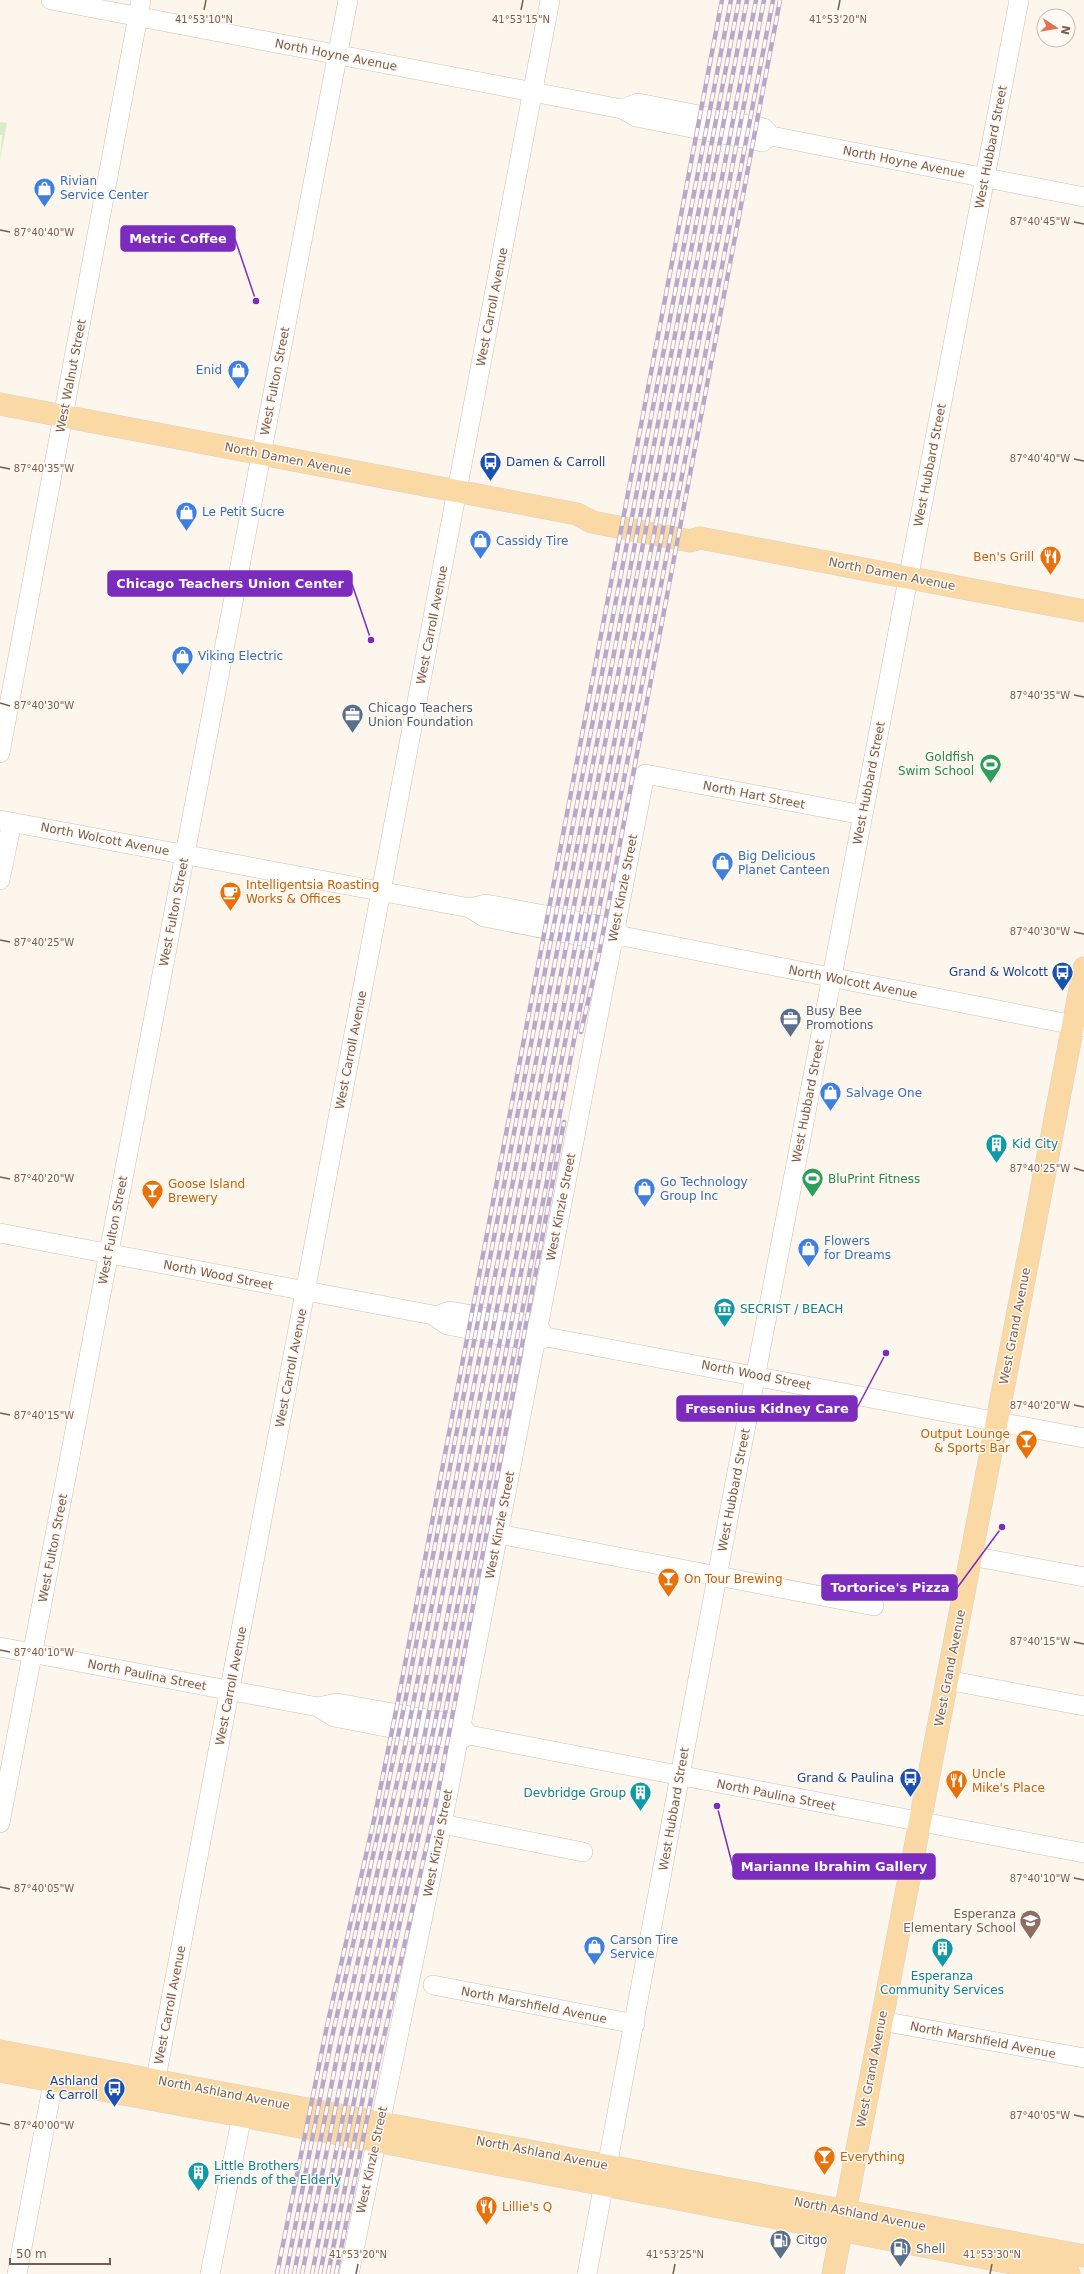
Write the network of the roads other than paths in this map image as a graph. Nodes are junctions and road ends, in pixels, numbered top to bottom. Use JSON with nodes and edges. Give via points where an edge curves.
{"nodes":[{"id":1,"x":51,"y":0,"type":"edge"},
{"id":2,"x":348,"y":0,"type":"edge"},
{"id":3,"x":550,"y":0,"type":"edge"},
{"id":4,"x":1019,"y":0,"type":"edge"},
{"id":5,"x":140,"y":8,"type":"edge"},
{"id":6,"x":338,"y":55,"type":"junction"},
{"id":7,"x":533,"y":92,"type":"junction"},
{"id":8,"x":985,"y":178,"type":"junction"},
{"id":9,"x":1084,"y":197,"type":"edge"},
{"id":10,"x":0,"y":404,"type":"edge"},
{"id":11,"x":63,"y":416,"type":"junction"},
{"id":12,"x":262,"y":454,"type":"junction"},
{"id":13,"x":457,"y":491,"type":"junction"},
{"id":14,"x":908,"y":578,"type":"junction"},
{"id":15,"x":1084,"y":611,"type":"edge"},
{"id":16,"x":0,"y":753,"type":"edge"},
{"id":17,"x":645,"y":774,"type":"joint"},
{"id":18,"x":863,"y":815,"type":"junction"},
{"id":19,"x":6,"y":821,"type":"edge"},
{"id":20,"x":185,"y":854,"type":"junction"},
{"id":21,"x":0,"y":880,"type":"edge"},
{"id":22,"x":382,"y":891,"type":"junction"},
{"id":23,"x":617,"y":935,"type":"junction"},
{"id":24,"x":1084,"y":968,"type":"edge"},
{"id":25,"x":832,"y":978,"type":"junction"},
{"id":26,"x":1079,"y":1026,"type":"edge"},
{"id":27,"x":0,"y":1233,"type":"edge"},
{"id":28,"x":109,"y":1254,"type":"junction"},
{"id":29,"x":306,"y":1291,"type":"junction"},
{"id":30,"x":540,"y":1335,"type":"junction"},
{"id":31,"x":756,"y":1375,"type":"junction"},
{"id":32,"x":997,"y":1421,"type":"junction"},
{"id":33,"x":1084,"y":1438,"type":"edge"},
{"id":34,"x":498,"y":1534,"type":"junction"},
{"id":35,"x":971,"y":1556,"type":"junction"},
{"id":36,"x":717,"y":1577,"type":"junction"},
{"id":37,"x":1084,"y":1577,"type":"edge"},
{"id":38,"x":874,"y":1606,"type":"dead end"},
{"id":39,"x":0,"y":1647,"type":"edge"},
{"id":40,"x":32,"y":1654,"type":"junction"},
{"id":41,"x":947,"y":1680,"type":"junction"},
{"id":42,"x":230,"y":1690,"type":"junction"},
{"id":43,"x":1084,"y":1706,"type":"edge"},
{"id":44,"x":463,"y":1734,"type":"junction"},
{"id":45,"x":680,"y":1776,"type":"junction"},
{"id":46,"x":920,"y":1822,"type":"junction"},
{"id":47,"x":0,"y":1823,"type":"edge"},
{"id":48,"x":442,"y":1824,"type":"junction"},
{"id":49,"x":583,"y":1852,"type":"dead end"},
{"id":50,"x":1084,"y":1853,"type":"edge"},
{"id":51,"x":433,"y":1985,"type":"dead end"},
{"id":52,"x":882,"y":2021,"type":"junction"},
{"id":53,"x":635,"y":2024,"type":"junction"},
{"id":54,"x":0,"y":2051,"type":"edge"},
{"id":55,"x":1084,"y":2058,"type":"edge"},
{"id":56,"x":0,"y":2071,"type":"edge"},
{"id":57,"x":56,"y":2072,"type":"junction"},
{"id":58,"x":154,"y":2090,"type":"junction"},
{"id":59,"x":243,"y":2107,"type":"junction"},
{"id":60,"x":378,"y":2132,"type":"junction"},
{"id":61,"x":607,"y":2176,"type":"junction"},
{"id":62,"x":843,"y":2221,"type":"junction"},
{"id":63,"x":1084,"y":2256,"type":"edge"},
{"id":64,"x":17,"y":2274,"type":"edge"},
{"id":65,"x":210,"y":2274,"type":"edge"},
{"id":66,"x":349,"y":2274,"type":"edge"},
{"id":67,"x":587,"y":2274,"type":"edge"},
{"id":68,"x":833,"y":2274,"type":"edge"},
{"id":69,"x":1069,"y":2274,"type":"edge"}],
"edges":[{"from":1,"to":5,"type":"street","name":"North Hoyne Avenue"},
{"from":2,"to":6,"type":"street","name":"West Fulton Street"},
{"from":3,"to":7,"type":"street","name":"West Carroll Avenue"},
{"from":4,"to":8,"type":"street","name":"West Hubbard Street"},
{"from":5,"to":6,"type":"street","name":"North Hoyne Avenue"},
{"from":5,"to":11,"type":"street","name":"West Walnut Street"},
{"from":6,"to":7,"type":"street","name":"North Hoyne Avenue"},
{"from":6,"to":12,"type":"street","name":"West Fulton Street"},
{"from":7,"to":8,"type":"street","name":"North Hoyne Avenue","via":[[622,109],[638,103],[764,128],[771,136]]},
{"from":7,"to":13,"type":"street","name":"West Carroll Avenue"},
{"from":8,"to":9,"type":"street","name":"North Hoyne Avenue"},
{"from":8,"to":14,"type":"street","name":"West Hubbard Street"},
{"from":10,"to":11,"type":"main road","name":"North Damen Avenue"},
{"from":11,"to":12,"type":"main road","name":"North Damen Avenue"},
{"from":11,"to":16,"type":"street","name":"West Walnut Street"},
{"from":12,"to":13,"type":"main road","name":"North Damen Avenue"},
{"from":12,"to":20,"type":"street","name":"West Fulton Street"},
{"from":13,"to":14,"type":"main road","name":"North Damen Avenue","via":[[577,514],[592,522],[690,541],[700,538]]},
{"from":13,"to":22,"type":"street","name":"West Carroll Avenue"},
{"from":14,"to":15,"type":"main road","name":"North Damen Avenue"},
{"from":14,"to":18,"type":"street","name":"West Hubbard Street"},
{"from":17,"to":18,"type":"street","name":"North Hart Street"},
{"from":17,"to":23,"type":"street","name":"West Kinzie Street"},
{"from":18,"to":25,"type":"street","name":"West Hubbard Street"},
{"from":19,"to":20,"type":"street","name":"North Wolcott Avenue"},
{"from":19,"to":21,"type":"street"},
{"from":20,"to":22,"type":"street","name":"North Wolcott Avenue"},
{"from":20,"to":28,"type":"street","name":"West Fulton Street"},
{"from":22,"to":23,"type":"street","name":"North Wolcott Avenue","via":[[470,908],[484,917]]},
{"from":22,"to":29,"type":"street","name":"West Carroll Avenue"},
{"from":23,"to":25,"type":"street","name":"North Wolcott Avenue"},
{"from":23,"to":30,"type":"street","name":"West Kinzie Street"},
{"from":24,"to":26,"type":"main road","name":"West Grand Avenue"},
{"from":25,"to":26,"type":"street","name":"North Wolcott Avenue"},
{"from":25,"to":31,"type":"street","name":"West Hubbard Street"},
{"from":26,"to":32,"type":"main road","name":"West Grand Avenue"},
{"from":27,"to":28,"type":"street","name":"North Wood Street"},
{"from":28,"to":29,"type":"street","name":"North Wood Street"},
{"from":28,"to":40,"type":"street","name":"West Fulton Street"},
{"from":29,"to":30,"type":"street","name":"North Wood Street","via":[[436,1316],[450,1312]]},
{"from":29,"to":42,"type":"street","name":"West Carroll Avenue"},
{"from":30,"to":31,"type":"street","name":"North Wood Street"},
{"from":30,"to":34,"type":"street","name":"West Kinzie Street"},
{"from":31,"to":32,"type":"street","name":"North Wood Street"},
{"from":31,"to":36,"type":"street","name":"West Hubbard Street"},
{"from":32,"to":33,"type":"street","name":"North Wood Street"},
{"from":32,"to":35,"type":"main road","name":"West Grand Avenue"},
{"from":34,"to":36,"type":"street"},
{"from":34,"to":44,"type":"street","name":"West Kinzie Street"},
{"from":35,"to":37,"type":"street"},
{"from":35,"to":41,"type":"main road","name":"West Grand Avenue"},
{"from":36,"to":38,"type":"street"},
{"from":36,"to":45,"type":"street","name":"West Hubbard Street"},
{"from":39,"to":40,"type":"street","name":"North Paulina Street"},
{"from":40,"to":42,"type":"street","name":"North Paulina Street"},
{"from":40,"to":47,"type":"street","name":"West Fulton Street"},
{"from":41,"to":43,"type":"street"},
{"from":41,"to":46,"type":"main road","name":"West Grand Avenue"},
{"from":42,"to":44,"type":"street","name":"North Paulina Street","via":[[318,1707],[337,1703]]},
{"from":42,"to":58,"type":"street","name":"West Carroll Avenue"},
{"from":44,"to":45,"type":"street","name":"North Paulina Street"},
{"from":44,"to":48,"type":"street","name":"West Kinzie Street"},
{"from":45,"to":46,"type":"street","name":"North Paulina Street"},
{"from":45,"to":53,"type":"street","name":"West Hubbard Street"},
{"from":46,"to":50,"type":"street","name":"North Paulina Street"},
{"from":46,"to":52,"type":"main road","name":"West Grand Avenue"},
{"from":48,"to":49,"type":"street"},
{"from":48,"to":60,"type":"street","name":"West Kinzie Street"},
{"from":51,"to":53,"type":"street","name":"North Marshfield Avenue"},
{"from":52,"to":55,"type":"street","name":"North Marshfield Avenue"},
{"from":52,"to":62,"type":"main road","name":"West Grand Avenue"},
{"from":53,"to":61,"type":"street","name":"West Hubbard Street"},
{"from":54,"to":57,"type":"main road","name":"North Ashland Avenue"},
{"from":56,"to":57,"type":"main road","name":"North Ashland Avenue"},
{"from":57,"to":58,"type":"main road","name":"North Ashland Avenue"},
{"from":57,"to":64,"type":"street"},
{"from":58,"to":59,"type":"main road","name":"North Ashland Avenue"},
{"from":59,"to":60,"type":"main road","name":"North Ashland Avenue"},
{"from":59,"to":65,"type":"street"},
{"from":60,"to":61,"type":"main road","name":"North Ashland Avenue"},
{"from":60,"to":66,"type":"street","name":"West Kinzie Street"},
{"from":61,"to":62,"type":"main road","name":"North Ashland Avenue"},
{"from":61,"to":67,"type":"street","name":"West Hubbard Street"},
{"from":62,"to":63,"type":"main road","name":"North Ashland Avenue"},
{"from":62,"to":68,"type":"main road","name":"West Grand Avenue"},
{"from":62,"to":69,"type":"main road","name":"North Ashland Avenue"}]}
